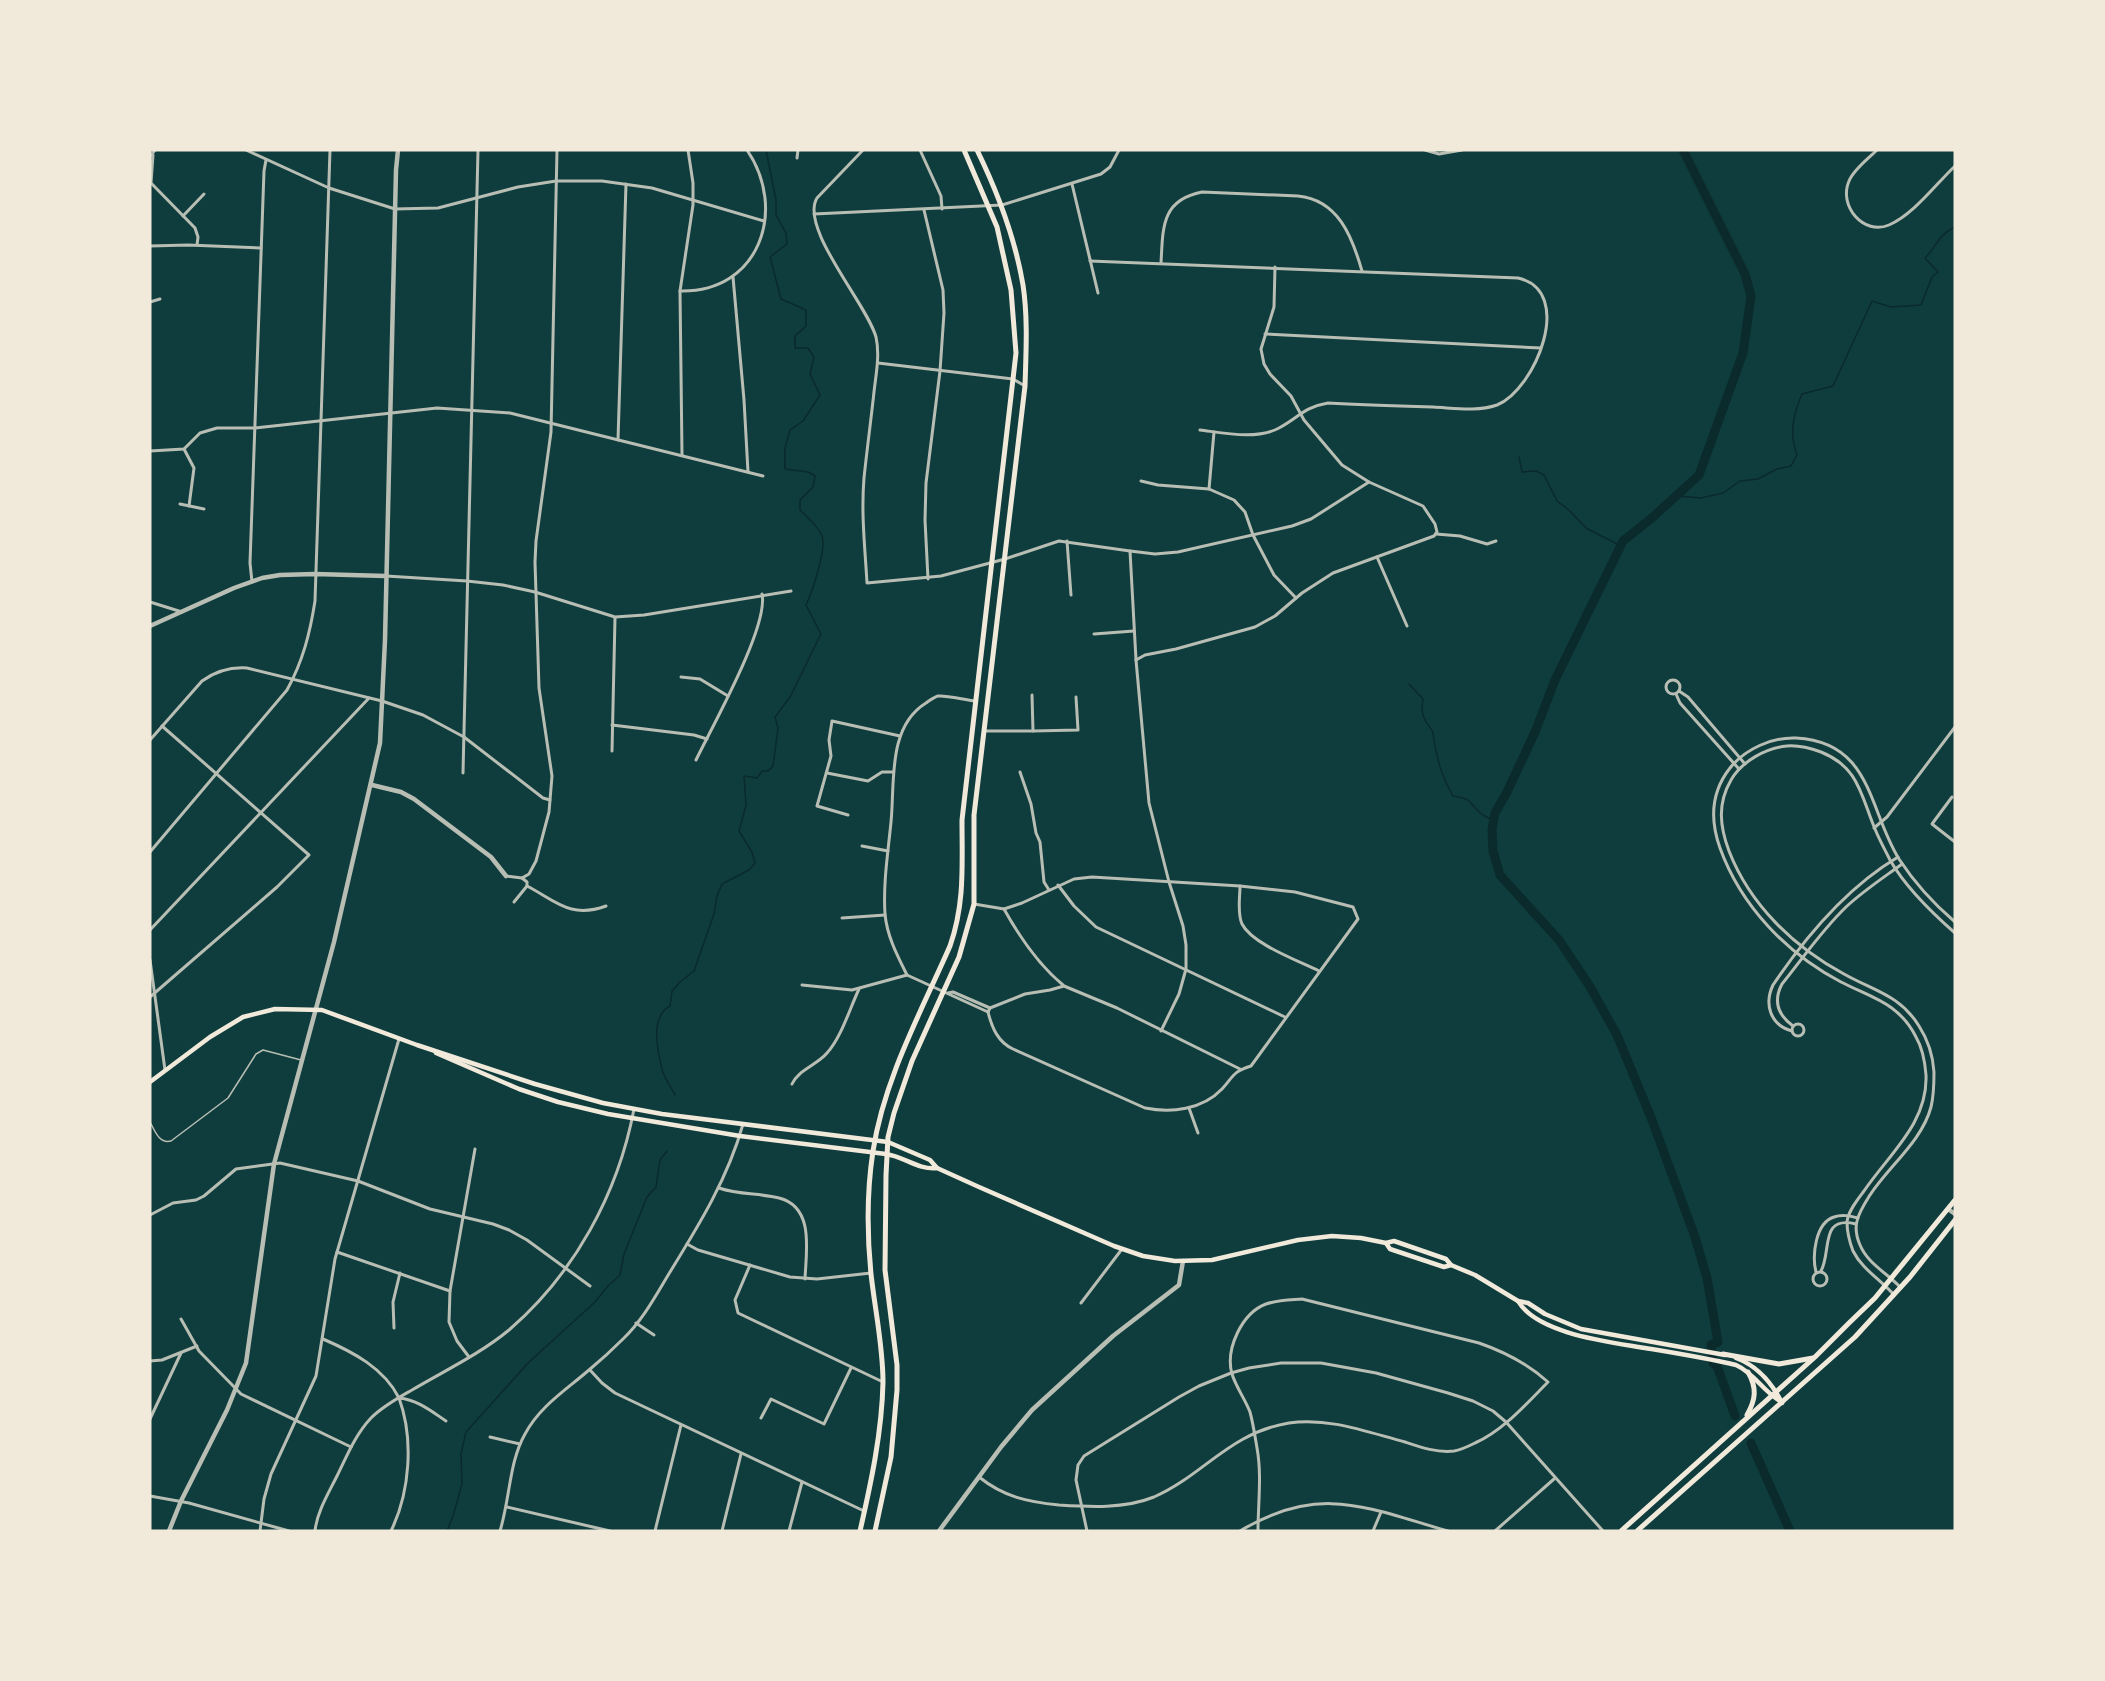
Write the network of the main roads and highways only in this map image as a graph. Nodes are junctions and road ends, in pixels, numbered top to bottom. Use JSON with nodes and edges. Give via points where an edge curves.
{"nodes":[{"id":1,"x":964,"y":150,"type":"edge"},
{"id":2,"x":977,"y":150,"type":"edge"},
{"id":3,"x":417,"y":1045,"type":"junction"},
{"id":4,"x":150,"y":1082,"type":"edge"},
{"id":5,"x":875,"y":1139,"type":"junction"},
{"id":6,"x":888,"y":1142,"type":"junction"},
{"id":7,"x":873,"y":1152,"type":"junction"},
{"id":8,"x":886,"y":1154,"type":"junction"},
{"id":9,"x":937,"y":1168,"type":"junction"},
{"id":10,"x":1955,"y":1200,"type":"edge"},
{"id":11,"x":1955,"y":1220,"type":"edge"},
{"id":12,"x":1386,"y":1243,"type":"junction"},
{"id":13,"x":1451,"y":1265,"type":"junction"},
{"id":14,"x":1518,"y":1301,"type":"junction"},
{"id":15,"x":1723,"y":1354,"type":"junction"},
{"id":16,"x":1815,"y":1358,"type":"junction"},
{"id":17,"x":1748,"y":1372,"type":"junction"},
{"id":18,"x":1774,"y":1394,"type":"junction"},
{"id":19,"x":1782,"y":1403,"type":"junction"},
{"id":20,"x":1745,"y":1419,"type":"junction"},
{"id":21,"x":860,"y":1531,"type":"edge"},
{"id":22,"x":875,"y":1531,"type":"edge"},
{"id":23,"x":1621,"y":1531,"type":"edge"},
{"id":24,"x":1637,"y":1531,"type":"edge"}],
"edges":[{"from":1,"to":5,"type":"main road","via":[[997,227],[1011,290],[1016,345],[962,820],[957,926],[889,1087]]},
{"from":2,"to":6,"type":"main road","via":[[1002,205],[1023,286],[1025,386],[974,815],[974,904],[946,992],[912,1061]]},
{"from":3,"to":4,"type":"main road","via":[[336,1013],[275,1009],[243,1017],[210,1036]]},
{"from":3,"to":5,"type":"main road","via":[[560,1091],[634,1109]]},
{"from":3,"to":7,"type":"main road","via":[[558,1102],[632,1119]]},
{"from":5,"to":6,"type":"main road"},
{"from":5,"to":7,"type":"main road"},
{"from":6,"to":8,"type":"main road"},
{"from":6,"to":9,"type":"main road","via":[[930,1160]]},
{"from":7,"to":8,"type":"main road"},
{"from":7,"to":21,"type":"main road","via":[[869,1196],[871,1273],[883,1382],[879,1434]]},
{"from":8,"to":9,"type":"main road","via":[[926,1169]]},
{"from":8,"to":22,"type":"main road","via":[[885,1270],[897,1390],[891,1457]]},
{"from":9,"to":12,"type":"main road","via":[[1143,1256],[1183,1261],[1220,1259],[1332,1236]]},
{"from":10,"to":16,"type":"main road","via":[[1875,1298]]},
{"from":11,"to":19,"type":"main road","via":[[1855,1337]]},
{"from":12,"to":13,"type":"main road","via":[[1394,1241],[1446,1259]]},
{"from":12,"to":13,"type":"main road","via":[[1398,1252],[1444,1267]]},
{"from":13,"to":14,"type":"main road"},
{"from":14,"to":15,"type":"main road","via":[[1581,1329]]},
{"from":14,"to":17,"type":"main road","via":[[1523,1310],[1548,1324],[1588,1339],[1709,1359]]},
{"from":15,"to":16,"type":"main road","via":[[1779,1364]]},
{"from":15,"to":18,"type":"main road","via":[[1758,1371]]},
{"from":16,"to":18,"type":"main road"},
{"from":17,"to":18,"type":"main road"},
{"from":17,"to":20,"type":"main road","via":[[1755,1399]]},
{"from":18,"to":19,"type":"main road"},
{"from":18,"to":20,"type":"main road"},
{"from":19,"to":24,"type":"main road"},
{"from":20,"to":23,"type":"main road"}]}
